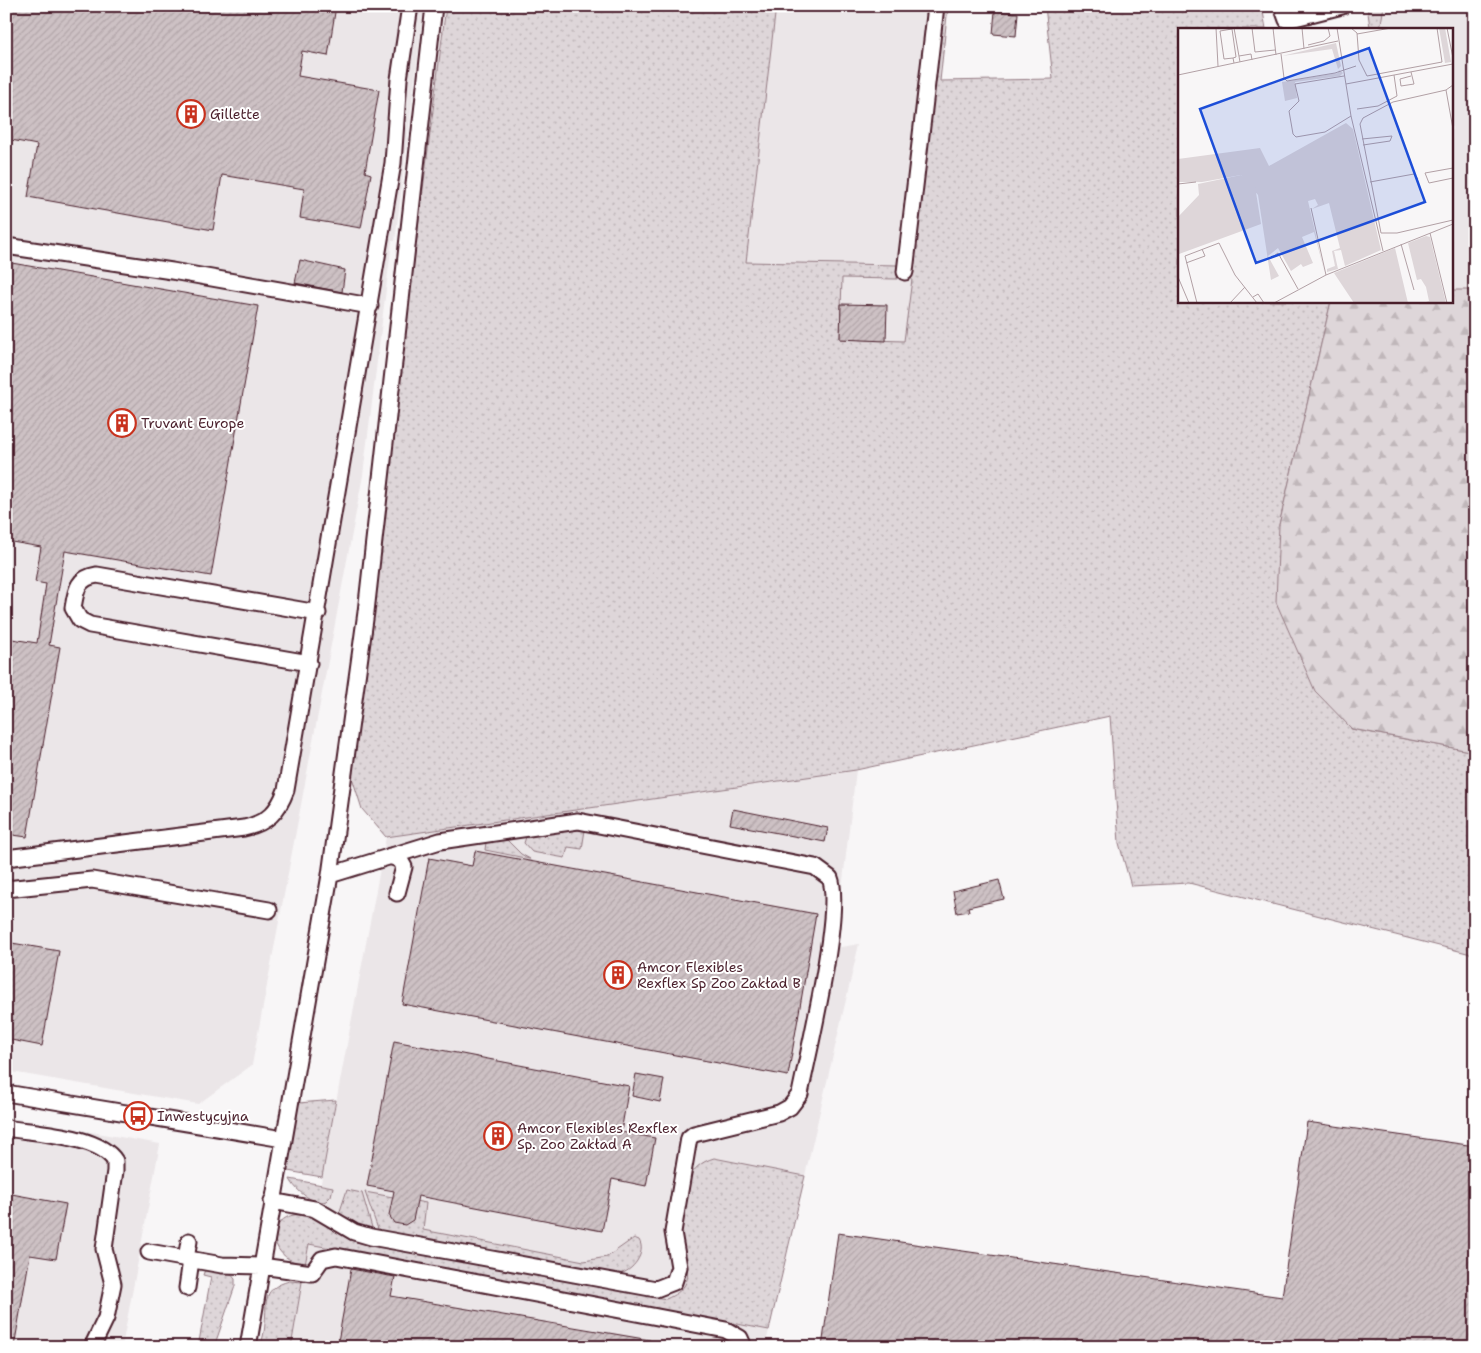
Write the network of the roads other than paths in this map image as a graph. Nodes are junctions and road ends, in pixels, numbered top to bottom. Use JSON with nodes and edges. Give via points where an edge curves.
{"nodes":[{"id":1,"x":410,"y":6,"type":"edge"},
{"id":2,"x":434,"y":6,"type":"edge"},
{"id":3,"x":936,"y":6,"type":"edge"},
{"id":4,"x":1282,"y":6,"type":"edge"},
{"id":5,"x":1342,"y":6,"type":"edge"},
{"id":6,"x":6,"y":246,"type":"edge"},
{"id":7,"x":904,"y":272,"type":"dead end"},
{"id":8,"x":370,"y":306,"type":"junction"},
{"id":9,"x":318,"y":613,"type":"junction"},
{"id":10,"x":309,"y":663,"type":"junction"},
{"id":11,"x":390,"y":856,"type":"junction"},
{"id":12,"x":6,"y":858,"type":"edge"},
{"id":13,"x":330,"y":876,"type":"junction"},
{"id":14,"x":6,"y":889,"type":"edge"},
{"id":15,"x":397,"y":893,"type":"dead end"},
{"id":16,"x":268,"y":910,"type":"dead end"},
{"id":17,"x":6,"y":1093,"type":"edge"},
{"id":18,"x":6,"y":1128,"type":"edge"},
{"id":19,"x":283,"y":1139,"type":"junction"},
{"id":20,"x":272,"y":1202,"type":"junction"},
{"id":21,"x":189,"y":1241,"type":"dead end"},
{"id":22,"x":148,"y":1252,"type":"dead end"},
{"id":23,"x":189,"y":1259,"type":"junction"},
{"id":24,"x":261,"y":1266,"type":"junction"},
{"id":25,"x":187,"y":1288,"type":"dead end"},
{"id":26,"x":92,"y":1347,"type":"edge"},
{"id":27,"x":248,"y":1347,"type":"edge"},
{"id":28,"x":744,"y":1347,"type":"edge"}],
"edges":[{"from":1,"to":8,"type":"street","via":[[399,79],[394,164]]},
{"from":2,"to":13,"type":"street","via":[[366,612]]},
{"from":3,"to":7,"type":"street"},
{"from":4,"to":5,"type":"street","via":[[1287,20]]},
{"from":6,"to":8,"type":"street"},
{"from":8,"to":9,"type":"street"},
{"from":9,"to":10,"type":"street"},
{"from":9,"to":10,"type":"street","via":[[96,575],[86,576],[77,584],[74,600],[73,608],[80,620],[90,625]]},
{"from":10,"to":12,"type":"street","via":[[282,803],[259,825]]},
{"from":11,"to":13,"type":"street"},
{"from":11,"to":15,"type":"street","via":[[400,860],[404,867]]},
{"from":11,"to":20,"type":"street","via":[[440,840],[578,822],[820,869],[830,878],[834,900],[800,1094],[790,1107],[779,1114],[694,1134],[689,1138],[673,1232],[679,1267],[674,1282],[656,1289],[357,1234],[315,1209]]},
{"from":13,"to":19,"type":"street"},
{"from":14,"to":16,"type":"street","via":[[92,880]]},
{"from":17,"to":19,"type":"street"},
{"from":18,"to":26,"type":"street","via":[[86,1142],[104,1150],[115,1161],[104,1249],[113,1284],[106,1318]]},
{"from":19,"to":20,"type":"street"},
{"from":20,"to":24,"type":"street"},
{"from":21,"to":23,"type":"street"},
{"from":22,"to":23,"type":"street"},
{"from":23,"to":24,"type":"street","via":[[222,1265]]},
{"from":23,"to":25,"type":"street"},
{"from":24,"to":27,"type":"street"},
{"from":24,"to":28,"type":"street","via":[[312,1274],[322,1259],[336,1256],[726,1330],[740,1338]]}]}
